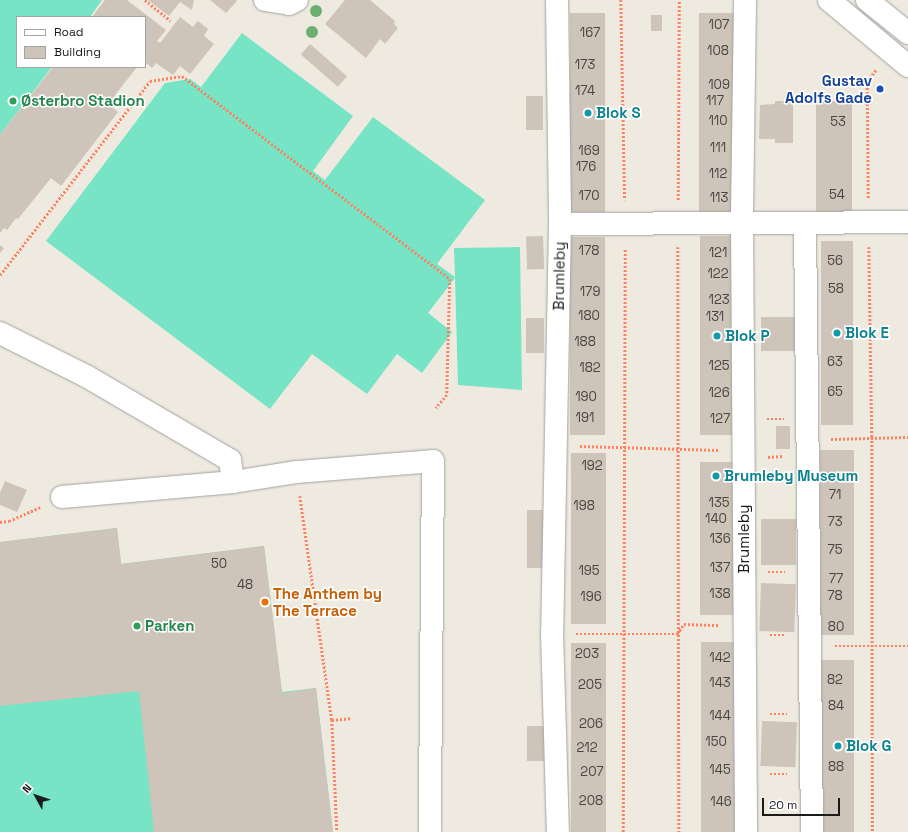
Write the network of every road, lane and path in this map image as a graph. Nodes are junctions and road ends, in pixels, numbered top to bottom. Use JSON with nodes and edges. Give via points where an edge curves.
{"nodes":[{"id":1,"x":145,"y":0,"type":"edge"},
{"id":2,"x":265,"y":0,"type":"edge"},
{"id":3,"x":297,"y":0,"type":"edge"},
{"id":4,"x":557,"y":0,"type":"edge"},
{"id":5,"x":621,"y":0,"type":"edge"},
{"id":6,"x":745,"y":0,"type":"edge"},
{"id":7,"x":829,"y":0,"type":"edge"},
{"id":8,"x":867,"y":0,"type":"edge"},
{"id":9,"x":171,"y":21,"type":"dead end"},
{"id":10,"x":908,"y":33,"type":"edge"},
{"id":11,"x":891,"y":51,"type":"junction"},
{"id":12,"x":908,"y":66,"type":"edge"},
{"id":13,"x":742,"y":222,"type":"junction"},
{"id":14,"x":908,"y":222,"type":"edge"},
{"id":15,"x":805,"y":223,"type":"junction"},
{"id":16,"x":560,"y":224,"type":"junction"},
{"id":17,"x":625,"y":224,"type":"junction"},
{"id":18,"x":868,"y":224,"type":"junction"},
{"id":19,"x":0,"y":275,"type":"edge"},
{"id":20,"x":0,"y":333,"type":"edge"},
{"id":21,"x":436,"y":408,"type":"dead end"},
{"id":22,"x":807,"y":418,"type":"junction"},
{"id":23,"x":743,"y":420,"type":"junction"},
{"id":24,"x":872,"y":437,"type":"junction"},
{"id":25,"x":908,"y":437,"type":"edge"},
{"id":26,"x":556,"y":446,"type":"junction"},
{"id":27,"x":624,"y":447,"type":"junction"},
{"id":28,"x":807,"y":447,"type":"junction"},
{"id":29,"x":678,"y":448,"type":"junction"},
{"id":30,"x":743,"y":450,"type":"junction"},
{"id":31,"x":297,"y":472,"type":"junction"},
{"id":32,"x":232,"y":482,"type":"junction"},
{"id":33,"x":62,"y":497,"type":"joint"},
{"id":34,"x":0,"y":522,"type":"edge"},
{"id":35,"x":744,"y":571,"type":"junction"},
{"id":36,"x":809,"y":573,"type":"junction"},
{"id":37,"x":745,"y":630,"type":"junction"},
{"id":38,"x":677,"y":634,"type":"junction"},
{"id":39,"x":596,"y":635,"type":"dead end"},
{"id":40,"x":623,"y":636,"type":"junction"},
{"id":41,"x":810,"y":640,"type":"junction"},
{"id":42,"x":908,"y":646,"type":"edge"},
{"id":43,"x":872,"y":647,"type":"junction"},
{"id":44,"x":745,"y":714,"type":"junction"},
{"id":45,"x":811,"y":714,"type":"junction"},
{"id":46,"x":352,"y":718,"type":"dead end"},
{"id":47,"x":332,"y":720,"type":"junction"},
{"id":48,"x":746,"y":773,"type":"junction"},
{"id":49,"x":811,"y":774,"type":"junction"},
{"id":50,"x":337,"y":832,"type":"edge"},
{"id":51,"x":430,"y":832,"type":"edge"},
{"id":52,"x":558,"y":832,"type":"edge"},
{"id":53,"x":623,"y":832,"type":"edge"},
{"id":54,"x":679,"y":832,"type":"edge"},
{"id":55,"x":746,"y":832,"type":"edge"},
{"id":56,"x":812,"y":832,"type":"edge"},
{"id":57,"x":873,"y":832,"type":"edge"}],
"edges":[{"from":1,"to":9,"type":"path"},
{"from":2,"to":3,"type":"street","via":[[289,4]]},
{"from":4,"to":16,"type":"street","name":"Brumleby"},
{"from":5,"to":17,"type":"path"},
{"from":6,"to":13,"type":"street","name":"Brumleby"},
{"from":7,"to":11,"type":"street"},
{"from":8,"to":10,"type":"street"},
{"from":11,"to":12,"type":"street"},
{"from":11,"to":18,"type":"path","via":[[867,81]]},
{"from":13,"to":15,"type":"street","name":"Brumleby"},
{"from":13,"to":17,"type":"street","name":"Brumleby"},
{"from":13,"to":23,"type":"street","name":"Brumleby"},
{"from":14,"to":18,"type":"street","name":"Brumleby"},
{"from":15,"to":18,"type":"street","name":"Brumleby"},
{"from":15,"to":22,"type":"street"},
{"from":16,"to":17,"type":"street","name":"Brumleby"},
{"from":16,"to":26,"type":"street","name":"Brumleby"},
{"from":17,"to":27,"type":"path"},
{"from":18,"to":24,"type":"path"},
{"from":19,"to":21,"type":"path","via":[[150,81],[182,76],[450,279],[447,394]]},
{"from":20,"to":32,"type":"street","via":[[86,376],[230,460]]},
{"from":22,"to":23,"type":"path"},
{"from":22,"to":28,"type":"street"},
{"from":23,"to":30,"type":"street","name":"Brumleby"},
{"from":24,"to":25,"type":"path"},
{"from":24,"to":28,"type":"path"},
{"from":24,"to":43,"type":"path"},
{"from":26,"to":27,"type":"path"},
{"from":26,"to":52,"type":"street","name":"Brumleby","via":[[552,633]]},
{"from":27,"to":29,"type":"path"},
{"from":27,"to":40,"type":"path"},
{"from":28,"to":30,"type":"path","via":[[755,457]]},
{"from":28,"to":36,"type":"street"},
{"from":29,"to":30,"type":"path"},
{"from":29,"to":38,"type":"path"},
{"from":30,"to":35,"type":"street","name":"Brumleby"},
{"from":31,"to":32,"type":"street"},
{"from":31,"to":47,"type":"path"},
{"from":31,"to":51,"type":"street","via":[[433,461]]},
{"from":32,"to":33,"type":"street"},
{"from":33,"to":34,"type":"path","via":[[9,521]]},
{"from":35,"to":36,"type":"path"},
{"from":35,"to":37,"type":"street","name":"Brumleby"},
{"from":36,"to":41,"type":"street"},
{"from":37,"to":38,"type":"path","via":[[684,624]]},
{"from":37,"to":41,"type":"path"},
{"from":37,"to":44,"type":"street","name":"Brumleby"},
{"from":38,"to":40,"type":"path"},
{"from":38,"to":54,"type":"path"},
{"from":39,"to":40,"type":"path"},
{"from":40,"to":53,"type":"path"},
{"from":41,"to":43,"type":"path"},
{"from":41,"to":45,"type":"street"},
{"from":42,"to":43,"type":"path"},
{"from":43,"to":57,"type":"path"},
{"from":44,"to":45,"type":"path"},
{"from":44,"to":48,"type":"street","name":"Brumleby"},
{"from":45,"to":49,"type":"street"},
{"from":46,"to":47,"type":"path"},
{"from":47,"to":50,"type":"path"},
{"from":48,"to":49,"type":"path"},
{"from":48,"to":55,"type":"street","name":"Brumleby"},
{"from":49,"to":56,"type":"street"}]}
